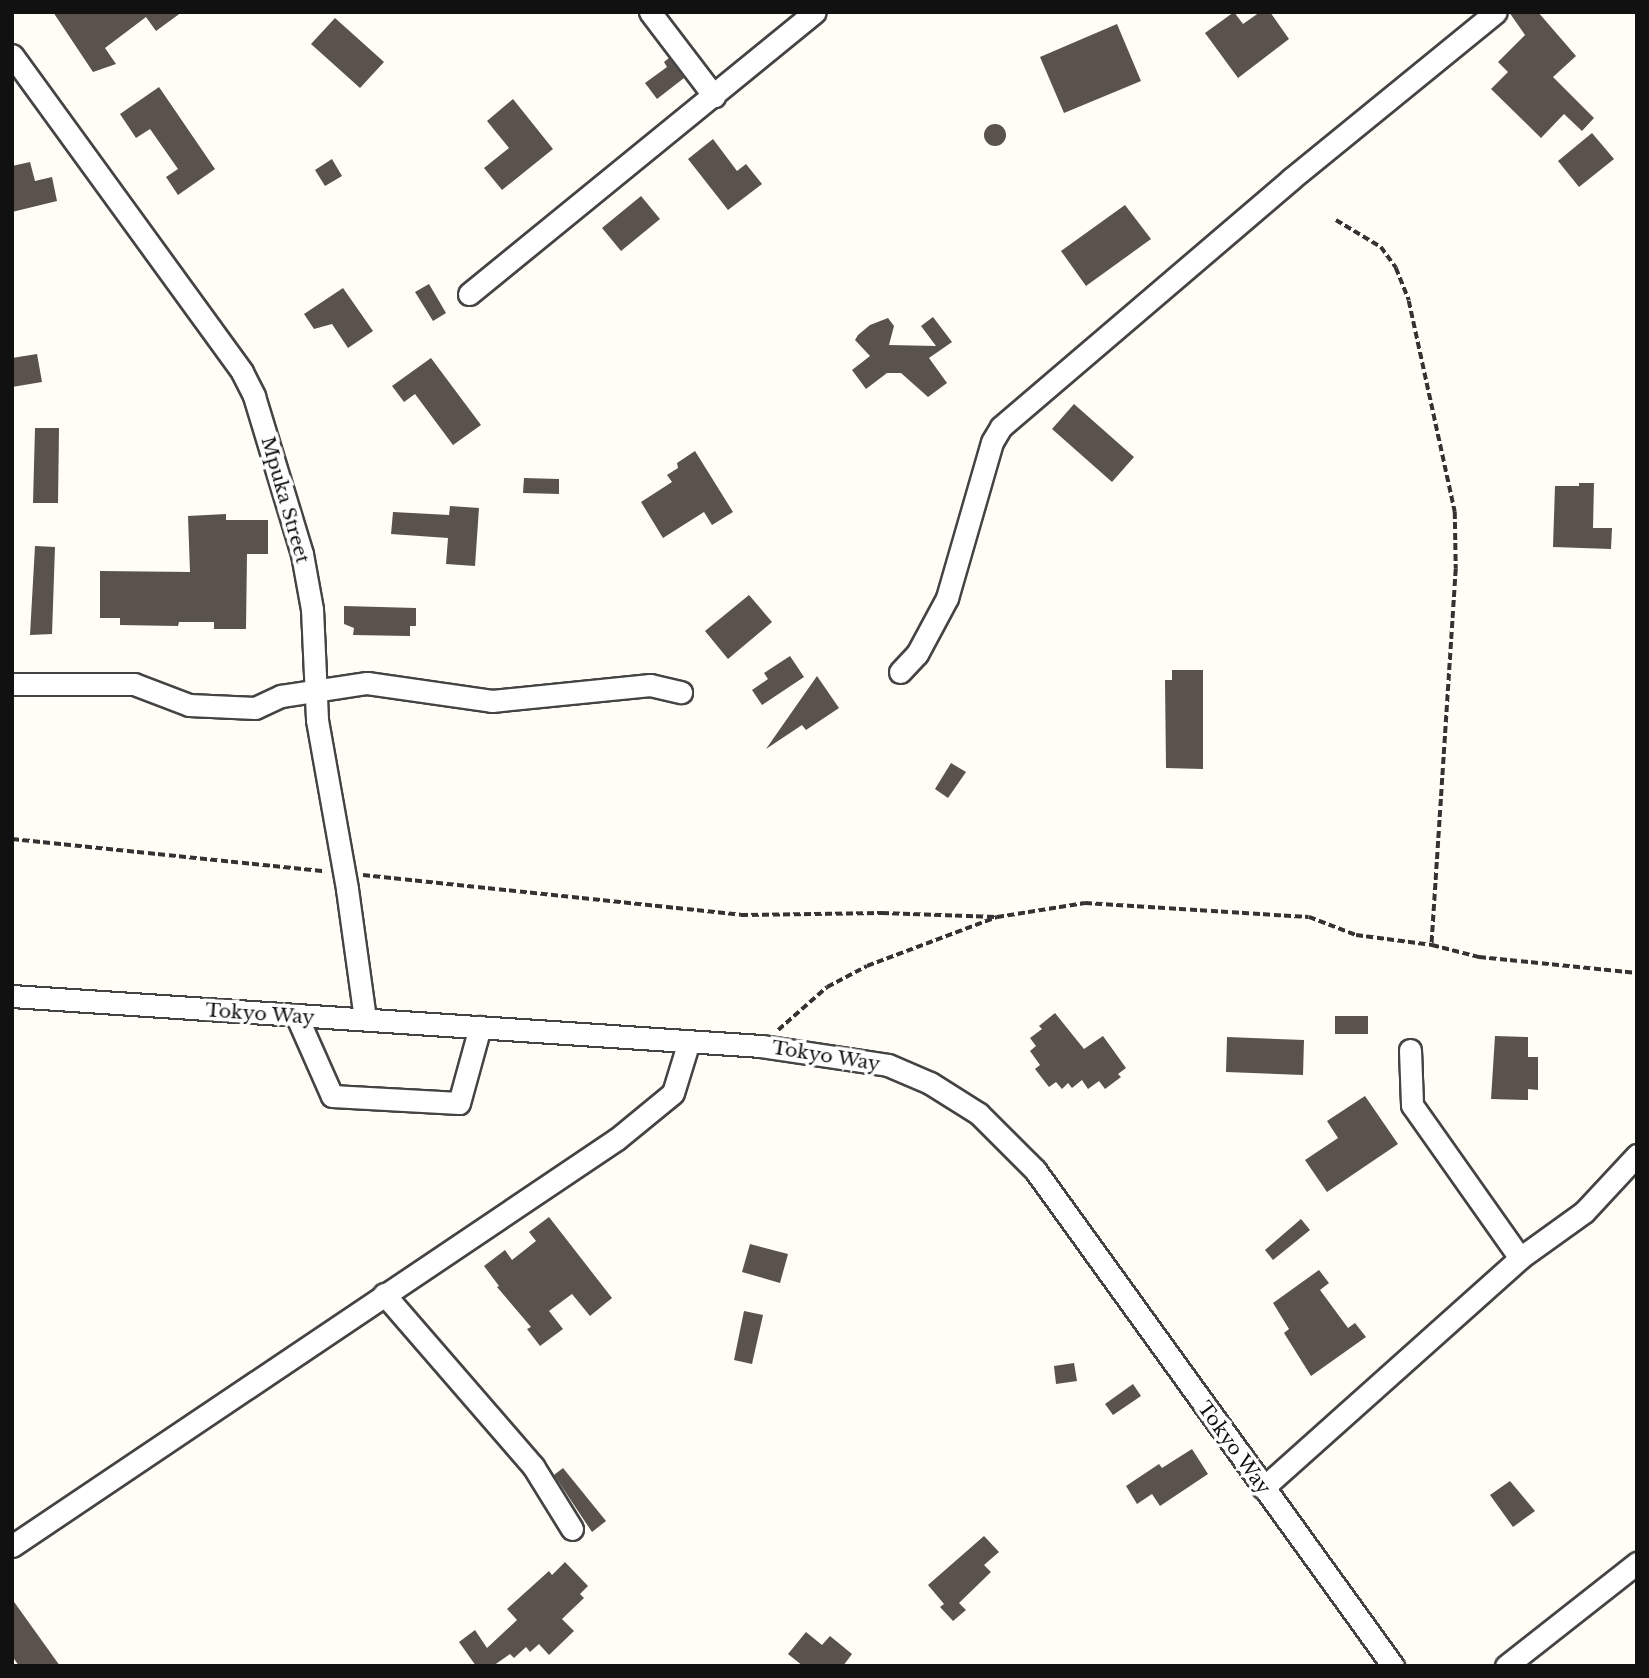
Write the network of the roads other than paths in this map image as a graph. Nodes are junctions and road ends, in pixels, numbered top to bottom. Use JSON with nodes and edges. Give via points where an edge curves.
{"nodes":[{"id":1,"x":650,"y":12,"type":"edge"},
{"id":2,"x":815,"y":12,"type":"edge"},
{"id":3,"x":1496,"y":12,"type":"edge"},
{"id":4,"x":12,"y":55,"type":"edge"},
{"id":5,"x":714,"y":96,"type":"junction"},
{"id":6,"x":468,"y":294,"type":"dead end"},
{"id":7,"x":900,"y":672,"type":"dead end"},
{"id":8,"x":12,"y":684,"type":"edge"},
{"id":9,"x":315,"y":692,"type":"junction"},
{"id":10,"x":681,"y":692,"type":"dead end"},
{"id":11,"x":12,"y":996,"type":"edge"},
{"id":12,"x":297,"y":1017,"type":"junction"},
{"id":13,"x":365,"y":1019,"type":"junction"},
{"id":14,"x":480,"y":1027,"type":"junction"},
{"id":15,"x":689,"y":1041,"type":"junction"},
{"id":16,"x":1410,"y":1050,"type":"dead end"},
{"id":17,"x":1637,"y":1155,"type":"edge"},
{"id":18,"x":1520,"y":1258,"type":"junction"},
{"id":19,"x":384,"y":1294,"type":"junction"},
{"id":20,"x":1263,"y":1488,"type":"junction"},
{"id":21,"x":572,"y":1529,"type":"dead end"},
{"id":22,"x":12,"y":1546,"type":"edge"},
{"id":23,"x":1637,"y":1563,"type":"edge"},
{"id":24,"x":1393,"y":1666,"type":"edge"},
{"id":25,"x":1506,"y":1666,"type":"edge"}],
"edges":[{"from":1,"to":5,"type":"street"},
{"from":2,"to":5,"type":"street"},
{"from":3,"to":7,"type":"street","via":[[1291,179],[1001,427],[992,442],[947,598],[917,654]]},
{"from":4,"to":9,"type":"street","name":"Mpuka Street","via":[[242,372],[254,396],[302,554],[312,609]]},
{"from":5,"to":6,"type":"street"},
{"from":8,"to":9,"type":"street","via":[[134,684],[190,705],[255,708],[281,696]]},
{"from":9,"to":10,"type":"street","via":[[386,684],[492,701],[650,685]]},
{"from":9,"to":13,"type":"street","name":"Mpuka Street"},
{"from":11,"to":12,"type":"street","name":"Tokyo Way"},
{"from":12,"to":13,"type":"street","name":"Tokyo Way"},
{"from":12,"to":14,"type":"street","via":[[332,1096],[357,1098],[458,1103]]},
{"from":13,"to":14,"type":"street","name":"Tokyo Way"},
{"from":14,"to":15,"type":"street","name":"Tokyo Way"},
{"from":15,"to":19,"type":"street","via":[[678,1081],[664,1103]]},
{"from":15,"to":20,"type":"street","name":"Tokyo Way","via":[[761,1046],[888,1065],[930,1083],[979,1114],[1035,1170]]},
{"from":16,"to":18,"type":"street","via":[[1412,1105]]},
{"from":17,"to":18,"type":"street","via":[[1584,1212]]},
{"from":18,"to":20,"type":"street"},
{"from":19,"to":21,"type":"street","via":[[533,1466]]},
{"from":19,"to":22,"type":"street"},
{"from":20,"to":24,"type":"street","name":"Tokyo Way"},
{"from":23,"to":25,"type":"street"}]}
